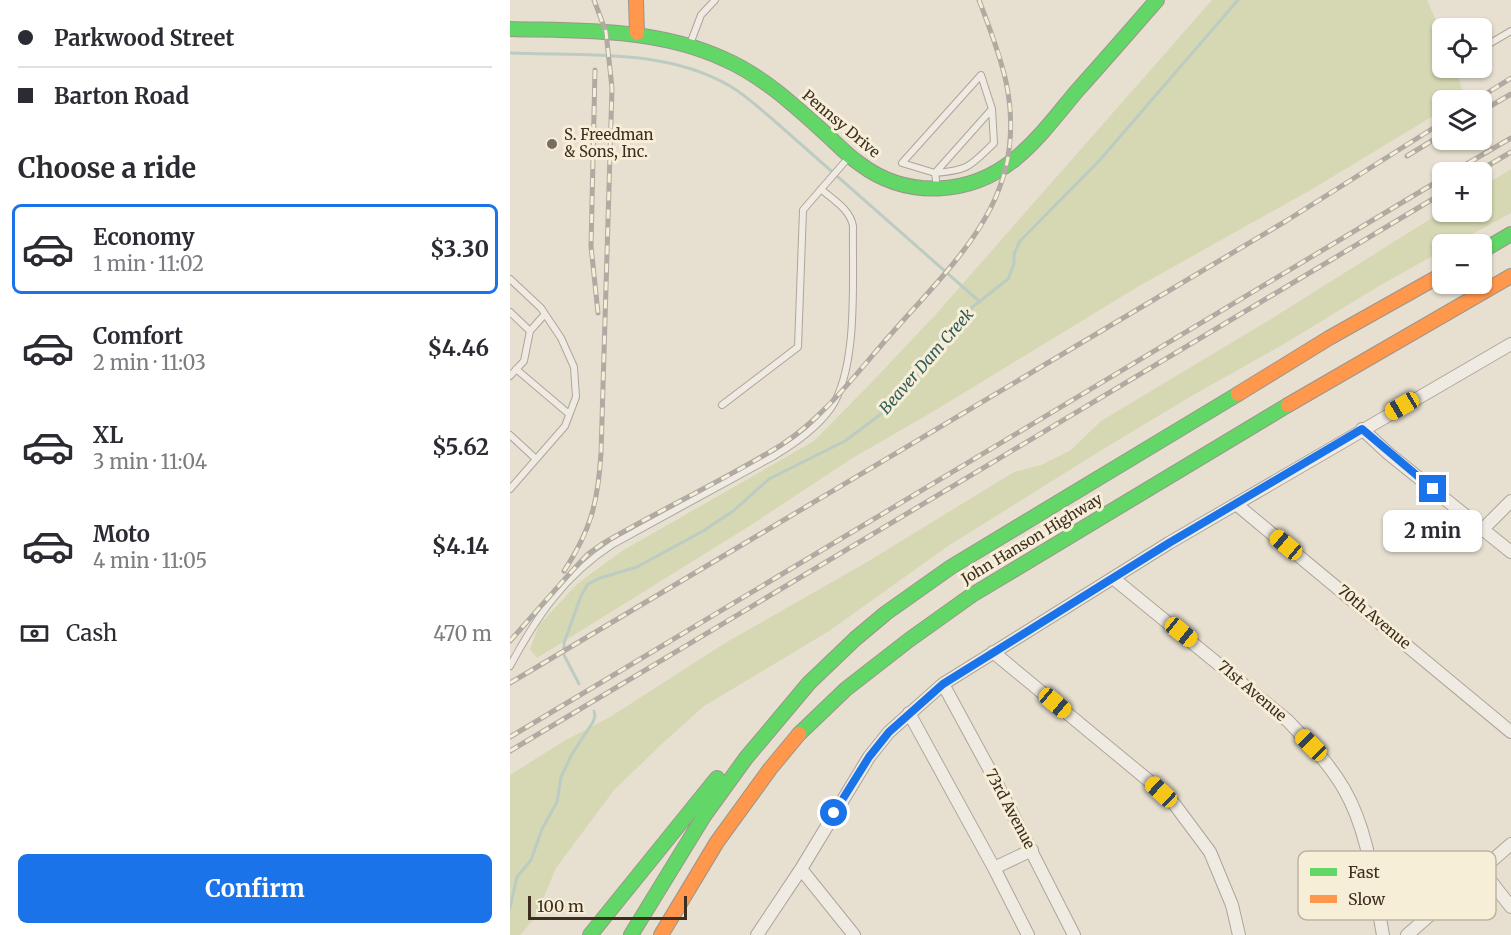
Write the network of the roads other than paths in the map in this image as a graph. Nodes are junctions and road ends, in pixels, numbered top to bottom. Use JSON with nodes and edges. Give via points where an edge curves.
{"nodes":[{"id":1,"x":636,"y":0,"type":"edge"},
{"id":2,"x":715,"y":0,"type":"edge"},
{"id":3,"x":1150,"y":5,"type":"edge"},
{"id":4,"x":510,"y":29,"type":"edge"},
{"id":5,"x":1511,"y":31,"type":"edge"},
{"id":6,"x":636,"y":33,"type":"junction"},
{"id":7,"x":1492,"y":42,"type":"edge"},
{"id":8,"x":690,"y":45,"type":"junction"},
{"id":9,"x":992,"y":109,"type":"junction"},
{"id":10,"x":850,"y":156,"type":"junction"},
{"id":11,"x":935,"y":172,"type":"junction"},
{"id":12,"x":821,"y":189,"type":"junction"},
{"id":13,"x":937,"y":190,"type":"junction"},
{"id":14,"x":1511,"y":234,"type":"edge"},
{"id":15,"x":1492,"y":245,"type":"edge"},
{"id":16,"x":1511,"y":276,"type":"edge"},
{"id":17,"x":510,"y":279,"type":"edge"},
{"id":18,"x":1432,"y":280,"type":"edge"},
{"id":19,"x":510,"y":312,"type":"edge"},
{"id":20,"x":545,"y":314,"type":"junction"},
{"id":21,"x":530,"y":331,"type":"junction"},
{"id":22,"x":1511,"y":344,"type":"edge"},
{"id":23,"x":516,"y":369,"type":"junction"},
{"id":24,"x":510,"y":376,"type":"edge"},
{"id":25,"x":722,"y":405,"type":"dead end"},
{"id":26,"x":569,"y":414,"type":"junction"},
{"id":27,"x":1362,"y":429,"type":"junction"},
{"id":28,"x":510,"y":435,"type":"edge"},
{"id":29,"x":536,"y":459,"type":"junction"},
{"id":30,"x":510,"y":489,"type":"edge"},
{"id":31,"x":1511,"y":501,"type":"edge"},
{"id":32,"x":1236,"y":504,"type":"junction"},
{"id":33,"x":1483,"y":529,"type":"junction"},
{"id":34,"x":1511,"y":552,"type":"edge"},
{"id":35,"x":1113,"y":578,"type":"junction"},
{"id":36,"x":993,"y":652,"type":"junction"},
{"id":37,"x":510,"y":666,"type":"edge"},
{"id":38,"x":943,"y":684,"type":"junction"},
{"id":39,"x":800,"y":695,"type":"junction"},
{"id":40,"x":909,"y":713,"type":"junction"},
{"id":41,"x":1511,"y":732,"type":"edge"},
{"id":42,"x":1511,"y":844,"type":"edge"},
{"id":43,"x":1032,"y":850,"type":"junction"},
{"id":44,"x":1365,"y":851,"type":"edge"},
{"id":45,"x":1496,"y":857,"type":"edge"},
{"id":46,"x":994,"y":868,"type":"junction"},
{"id":47,"x":801,"y":869,"type":"junction"},
{"id":48,"x":1496,"y":888,"type":"edge"},
{"id":49,"x":1511,"y":907,"type":"edge"},
{"id":50,"x":1380,"y":920,"type":"edge"},
{"id":51,"x":1424,"y":920,"type":"edge"},
{"id":52,"x":590,"y":935,"type":"edge"},
{"id":53,"x":632,"y":935,"type":"edge"},
{"id":54,"x":661,"y":935,"type":"edge"},
{"id":55,"x":757,"y":935,"type":"edge"},
{"id":56,"x":854,"y":935,"type":"edge"},
{"id":57,"x":1028,"y":935,"type":"edge"},
{"id":58,"x":1074,"y":935,"type":"edge"},
{"id":59,"x":1239,"y":935,"type":"edge"},
{"id":60,"x":1383,"y":935,"type":"edge"},
{"id":61,"x":1407,"y":935,"type":"edge"}],
"edges":[{"from":1,"to":6,"type":"main road"},
{"from":2,"to":8,"type":"lane","via":[[702,15]]},
{"from":3,"to":13,"type":"main road","name":"Pennsy Drive","via":[[1014,160],[983,180]]},
{"from":4,"to":6,"type":"main road","name":"Pennsy Drive"},
{"from":5,"to":7,"type":"lane"},
{"from":6,"to":8,"type":"main road","name":"Pennsy Drive"},
{"from":8,"to":10,"type":"main road","name":"Pennsy Drive","via":[[724,58],[760,80]]},
{"from":9,"to":11,"type":"lane"},
{"from":9,"to":11,"type":"lane","via":[[994,142],[969,166]]},
{"from":9,"to":11,"type":"lane","via":[[981,75],[902,163]]},
{"from":10,"to":12,"type":"lane"},
{"from":10,"to":13,"type":"main road","name":"Pennsy Drive","via":[[890,181]]},
{"from":11,"to":13,"type":"lane"},
{"from":12,"to":25,"type":"lane","via":[[803,210],[798,347]]},
{"from":12,"to":37,"type":"lane","via":[[846,210],[853,226],[849,350],[841,386],[830,409],[798,440],[774,456],[594,558],[570,579],[535,621]]},
{"from":14,"to":15,"type":"main road"},
{"from":16,"to":54,"type":"main road","name":"John Hanson Highway","via":[[1034,556],[909,640],[846,689],[797,736],[717,842]]},
{"from":17,"to":20,"type":"lane"},
{"from":18,"to":39,"type":"main road","name":"John Hanson Highway","via":[[963,558],[868,628],[825,666]]},
{"from":19,"to":21,"type":"lane"},
{"from":20,"to":21,"type":"lane"},
{"from":20,"to":26,"type":"lane","via":[[574,367],[576,397]]},
{"from":21,"to":23,"type":"lane","via":[[524,361]]},
{"from":22,"to":27,"type":"street"},
{"from":23,"to":24,"type":"lane"},
{"from":23,"to":26,"type":"lane"},
{"from":26,"to":29,"type":"lane","via":[[565,426]]},
{"from":27,"to":32,"type":"street"},
{"from":27,"to":33,"type":"street"},
{"from":28,"to":29,"type":"lane"},
{"from":29,"to":30,"type":"lane"},
{"from":31,"to":33,"type":"street"},
{"from":32,"to":35,"type":"street"},
{"from":32,"to":41,"type":"street","name":"70th Avenue"},
{"from":33,"to":34,"type":"street"},
{"from":35,"to":36,"type":"street"},
{"from":35,"to":44,"type":"street","name":"71st Avenue","via":[[1311,745],[1344,789]]},
{"from":36,"to":38,"type":"street"},
{"from":36,"to":59,"type":"street","via":[[1175,805],[1210,852],[1232,905]]},
{"from":38,"to":40,"type":"street"},
{"from":38,"to":43,"type":"street","name":"73rd Avenue"},
{"from":39,"to":52,"type":"main road","via":[[742,748]]},
{"from":39,"to":53,"type":"main road","name":"John Hanson Highway","via":[[744,760]]},
{"from":40,"to":46,"type":"street"},
{"from":40,"to":47,"type":"street","via":[[869,757]]},
{"from":42,"to":45,"type":"street"},
{"from":43,"to":46,"type":"street"},
{"from":43,"to":58,"type":"street","name":"73rd Avenue"},
{"from":46,"to":57,"type":"street"},
{"from":47,"to":55,"type":"street"},
{"from":47,"to":56,"type":"street"},
{"from":48,"to":49,"type":"street"},
{"from":50,"to":60,"type":"street","name":"71st Avenue"},
{"from":51,"to":61,"type":"street"}]}
